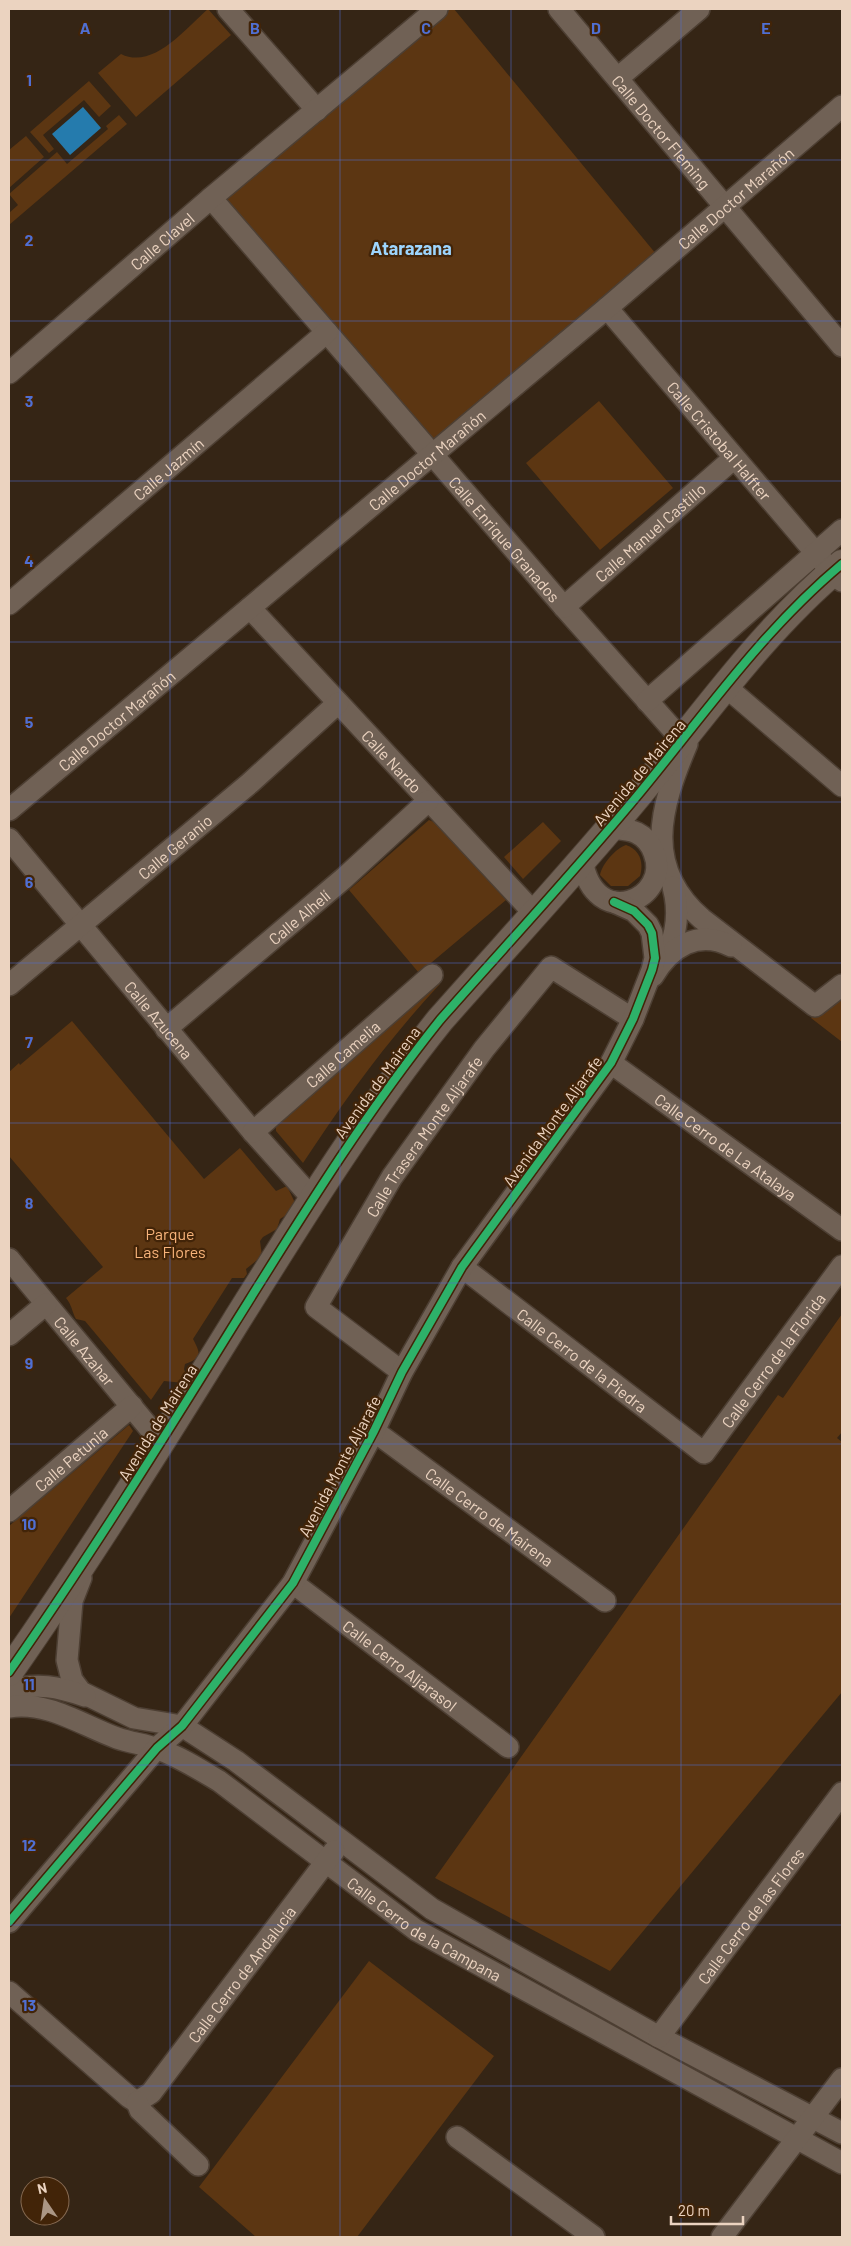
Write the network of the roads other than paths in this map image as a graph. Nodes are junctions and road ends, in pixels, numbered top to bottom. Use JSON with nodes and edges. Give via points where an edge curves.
{"nodes":[{"id":1,"x":228,"y":9,"type":"edge"},
{"id":2,"x":437,"y":9,"type":"edge"},
{"id":3,"x":559,"y":9,"type":"edge"},
{"id":4,"x":699,"y":9,"type":"edge"},
{"id":5,"x":618,"y":78,"type":"junction"},
{"id":6,"x":842,"y":106,"type":"edge"},
{"id":7,"x":317,"y":110,"type":"junction"},
{"id":8,"x":211,"y":198,"type":"junction"},
{"id":9,"x":723,"y":206,"type":"junction"},
{"id":10,"x":607,"y":308,"type":"junction"},
{"id":11,"x":327,"y":332,"type":"junction"},
{"id":12,"x":842,"y":346,"type":"edge"},
{"id":13,"x":9,"y":373,"type":"edge"},
{"id":14,"x":433,"y":454,"type":"junction"},
{"id":15,"x":734,"y":458,"type":"junction"},
{"id":16,"x":842,"y":530,"type":"edge"},
{"id":17,"x":833,"y":568,"type":"edge"},
{"id":18,"x":9,"y":604,"type":"edge"},
{"id":19,"x":564,"y":606,"type":"junction"},
{"id":20,"x":250,"y":608,"type":"junction"},
{"id":21,"x":725,"y":686,"type":"junction"},
{"id":22,"x":647,"y":700,"type":"junction"},
{"id":23,"x":338,"y":703,"type":"junction"},
{"id":24,"x":703,"y":715,"type":"junction"},
{"id":25,"x":683,"y":741,"type":"junction"},
{"id":26,"x":842,"y":786,"type":"edge"},
{"id":27,"x":428,"y":801,"type":"junction"},
{"id":28,"x":9,"y":810,"type":"edge"},
{"id":29,"x":610,"y":828,"type":"junction"},
{"id":30,"x":9,"y":839,"type":"edge"},
{"id":31,"x":652,"y":847,"type":"junction"},
{"id":32,"x":582,"y":860,"type":"junction"},
{"id":33,"x":670,"y":880,"type":"junction"},
{"id":34,"x":614,"y":902,"type":"junction"},
{"id":35,"x":534,"y":913,"type":"junction"},
{"id":36,"x":642,"y":918,"type":"junction"},
{"id":37,"x":80,"y":926,"type":"junction"},
{"id":38,"x":675,"y":934,"type":"junction"},
{"id":39,"x":708,"y":940,"type":"junction"},
{"id":40,"x":743,"y":952,"type":"junction"},
{"id":41,"x":666,"y":957,"type":"junction"},
{"id":42,"x":432,"y":975,"type":"dead end"},
{"id":43,"x":842,"y":984,"type":"edge"},
{"id":44,"x":9,"y":985,"type":"edge"},
{"id":45,"x":645,"y":990,"type":"junction"},
{"id":46,"x":633,"y":1019,"type":"junction"},
{"id":47,"x":166,"y":1029,"type":"junction"},
{"id":48,"x":611,"y":1063,"type":"junction"},
{"id":49,"x":253,"y":1132,"type":"junction"},
{"id":50,"x":313,"y":1199,"type":"junction"},
{"id":51,"x":842,"y":1230,"type":"edge"},
{"id":52,"x":9,"y":1259,"type":"edge"},
{"id":53,"x":842,"y":1266,"type":"edge"},
{"id":54,"x":462,"y":1267,"type":"junction"},
{"id":55,"x":46,"y":1304,"type":"junction"},
{"id":56,"x":9,"y":1335,"type":"edge"},
{"id":57,"x":402,"y":1372,"type":"junction"},
{"id":58,"x":132,"y":1406,"type":"junction"},
{"id":59,"x":374,"y":1431,"type":"junction"},
{"id":60,"x":161,"y":1442,"type":"junction"},
{"id":61,"x":704,"y":1453,"type":"joint"},
{"id":62,"x":9,"y":1511,"type":"edge"},
{"id":63,"x":104,"y":1530,"type":"junction"},
{"id":64,"x":293,"y":1583,"type":"junction"},
{"id":65,"x":606,"y":1602,"type":"dead end"},
{"id":66,"x":9,"y":1672,"type":"edge"},
{"id":67,"x":9,"y":1691,"type":"edge"},
{"id":68,"x":88,"y":1697,"type":"junction"},
{"id":69,"x":9,"y":1707,"type":"edge"},
{"id":70,"x":182,"y":1726,"type":"junction"},
{"id":71,"x":508,"y":1746,"type":"dead end"},
{"id":72,"x":157,"y":1748,"type":"junction"},
{"id":73,"x":842,"y":1793,"type":"edge"},
{"id":74,"x":342,"y":1841,"type":"junction"},
{"id":75,"x":326,"y":1862,"type":"junction"},
{"id":76,"x":9,"y":1922,"type":"edge"},
{"id":77,"x":9,"y":1992,"type":"edge"},
{"id":78,"x":659,"y":2037,"type":"junction"},
{"id":79,"x":842,"y":2078,"type":"edge"},
{"id":80,"x":137,"y":2102,"type":"junction"},
{"id":81,"x":813,"y":2116,"type":"junction"},
{"id":82,"x":842,"y":2132,"type":"edge"},
{"id":83,"x":457,"y":2137,"type":"dead end"},
{"id":84,"x":798,"y":2138,"type":"junction"},
{"id":85,"x":842,"y":2163,"type":"edge"},
{"id":86,"x":198,"y":2165,"type":"dead end"},
{"id":87,"x":594,"y":2237,"type":"edge"},
{"id":88,"x":722,"y":2237,"type":"edge"}],
"edges":[{"from":1,"to":7,"type":"street"},
{"from":2,"to":7,"type":"street","name":"Calle Clavel"},
{"from":3,"to":5,"type":"street","name":"Calle Doctor Fleming"},
{"from":4,"to":5,"type":"street"},
{"from":5,"to":9,"type":"street","name":"Calle Doctor Fleming"},
{"from":6,"to":9,"type":"street","name":"Calle Doctor Marañón"},
{"from":7,"to":8,"type":"street","name":"Calle Clavel"},
{"from":8,"to":11,"type":"street","name":"Calle Enrique Granados"},
{"from":8,"to":13,"type":"street","name":"Calle Clavel"},
{"from":9,"to":10,"type":"street","name":"Calle Doctor Marañón"},
{"from":9,"to":12,"type":"street","name":"Calle Doctor Fleming"},
{"from":10,"to":14,"type":"street","name":"Calle Doctor Marañón"},
{"from":10,"to":15,"type":"street","name":"Calle Cristobal Halfter"},
{"from":11,"to":14,"type":"street","name":"Calle Enrique Granados"},
{"from":11,"to":18,"type":"street","name":"Calle Jazmín"},
{"from":14,"to":19,"type":"street","name":"Calle Enrique Granados"},
{"from":14,"to":20,"type":"street","name":"Calle Doctor Marañón"},
{"from":15,"to":17,"type":"street","name":"Calle Cristobal Halfter"},
{"from":15,"to":19,"type":"street","name":"Calle Manuel Castillo"},
{"from":16,"to":17,"type":"street"},
{"from":17,"to":21,"type":"street","name":"Avenida de Mairena","via":[[773,629]]},
{"from":17,"to":22,"type":"street"},
{"from":19,"to":22,"type":"street","name":"Calle Enrique Granados"},
{"from":20,"to":23,"type":"street","name":"Calle Nardo"},
{"from":20,"to":28,"type":"street","name":"Calle Doctor Marañón"},
{"from":21,"to":24,"type":"street","name":"Avenida de Mairena"},
{"from":21,"to":26,"type":"street"},
{"from":22,"to":25,"type":"street","name":"Calle Enrique Granados"},
{"from":23,"to":27,"type":"street","name":"Calle Nardo"},
{"from":23,"to":37,"type":"street","name":"Calle Geranio","via":[[250,783]]},
{"from":24,"to":25,"type":"street","name":"Avenida de Mairena"},
{"from":24,"to":33,"type":"street","via":[[667,796],[662,845]]},
{"from":25,"to":29,"type":"street","name":"Avenida de Mairena"},
{"from":27,"to":35,"type":"street","name":"Calle Nardo"},
{"from":27,"to":47,"type":"street","name":"Calle Alhelí","via":[[343,879]]},
{"from":29,"to":31,"type":"street","via":[[639,834]]},
{"from":29,"to":32,"type":"street","name":"Avenida de Mairena"},
{"from":30,"to":37,"type":"street","name":"Calle Azucena"},
{"from":31,"to":33,"type":"street"},
{"from":31,"to":34,"type":"street","via":[[657,864],[653,882],[641,896]]},
{"from":32,"to":34,"type":"street","via":[[591,888]]},
{"from":32,"to":35,"type":"street","name":"Avenida de Mairena"},
{"from":33,"to":38,"type":"street","via":[[677,908]]},
{"from":33,"to":40,"type":"street","via":[[692,910]]},
{"from":34,"to":36,"type":"street"},
{"from":35,"to":50,"type":"street","name":"Avenida de Mairena","via":[[411,1056]]},
{"from":36,"to":38,"type":"street"},
{"from":36,"to":45,"type":"street","via":[[652,933],[655,947]]},
{"from":37,"to":44,"type":"street","name":"Calle Geranio"},
{"from":37,"to":47,"type":"street","name":"Calle Azucena"},
{"from":38,"to":39,"type":"street"},
{"from":38,"to":41,"type":"street"},
{"from":39,"to":40,"type":"street","via":[[725,943]]},
{"from":39,"to":41,"type":"street","via":[[687,943]]},
{"from":40,"to":43,"type":"street","via":[[815,1006]]},
{"from":41,"to":45,"type":"street"},
{"from":42,"to":49,"type":"street","name":"Calle Camelia"},
{"from":45,"to":46,"type":"street","name":"Avenida Monte Aljarafe"},
{"from":46,"to":48,"type":"street","name":"Avenida Monte Aljarafe"},
{"from":46,"to":57,"type":"street","name":"Calle Trasera Monte Aljarafe","via":[[551,967],[484,1049],[392,1177],[316,1307]]},
{"from":47,"to":49,"type":"street","name":"Calle Azucena"},
{"from":48,"to":51,"type":"street","name":"Calle Cerro de La Atalaya"},
{"from":48,"to":54,"type":"street","name":"Avenida Monte Aljarafe"},
{"from":49,"to":50,"type":"street","name":"Calle Azucena"},
{"from":50,"to":60,"type":"street","name":"Avenida de Mairena"},
{"from":52,"to":55,"type":"street","name":"Calle Azahar"},
{"from":53,"to":61,"type":"street","name":"Calle Cerro de la Florida"},
{"from":54,"to":57,"type":"street","name":"Avenida Monte Aljarafe"},
{"from":54,"to":61,"type":"street","name":"Calle Cerro de la Piedra"},
{"from":55,"to":56,"type":"street"},
{"from":55,"to":58,"type":"street","name":"Calle Azahar"},
{"from":57,"to":59,"type":"street","name":"Avenida Monte Aljarafe"},
{"from":58,"to":60,"type":"street","name":"Calle Azahar"},
{"from":58,"to":62,"type":"street","name":"Calle Petunia"},
{"from":59,"to":64,"type":"street","name":"Avenida Monte Aljarafe"},
{"from":59,"to":65,"type":"street","name":"Calle Cerro de Mairena"},
{"from":60,"to":63,"type":"street","name":"Avenida de Mairena"},
{"from":63,"to":66,"type":"street","name":"Avenida de Mairena"},
{"from":63,"to":68,"type":"street","name":"Calle Cerro de la Campana","via":[[75,1590],[71,1612],[69,1671],[76,1686]]},
{"from":64,"to":70,"type":"street","name":"Avenida Monte Aljarafe"},
{"from":64,"to":71,"type":"street","name":"Calle Cerro Aljarasol"},
{"from":67,"to":68,"type":"street","name":"Calle Cerro de la Campana","via":[[43,1685]]},
{"from":68,"to":70,"type":"street","name":"Calle Cerro de la Campana","via":[[134,1718]]},
{"from":69,"to":72,"type":"street","name":"Calle Cerro de la Campana","via":[[49,1709],[119,1739]]},
{"from":70,"to":72,"type":"street","name":"Avenida Monte Aljarafe"},
{"from":70,"to":74,"type":"street","name":"Calle Cerro de la Campana","via":[[236,1761]]},
{"from":72,"to":75,"type":"street","name":"Calle Cerro de la Campana","via":[[188,1762],[219,1782]]},
{"from":72,"to":76,"type":"street","name":"Avenida Monte Aljarafe"},
{"from":73,"to":78,"type":"street","name":"Calle Cerro de las Flores"},
{"from":74,"to":75,"type":"street","name":"Calle Cerro de Andalucía"},
{"from":74,"to":78,"type":"street","name":"Calle Cerro de la Campana","via":[[432,1909]]},
{"from":75,"to":80,"type":"street","name":"Calle Cerro de Andalucía","via":[[151,2093]]},
{"from":75,"to":84,"type":"street","name":"Calle Cerro de la Campana","via":[[416,1930]]},
{"from":77,"to":80,"type":"street"},
{"from":78,"to":81,"type":"street","name":"Calle Cerro de la Campana"},
{"from":79,"to":81,"type":"street"},
{"from":80,"to":86,"type":"street","via":[[140,2110]]},
{"from":81,"to":82,"type":"street","name":"Calle Cerro de la Campana"},
{"from":81,"to":84,"type":"street"},
{"from":83,"to":87,"type":"street"},
{"from":84,"to":85,"type":"street","name":"Calle Cerro de la Campana"},
{"from":84,"to":88,"type":"street"}]}
